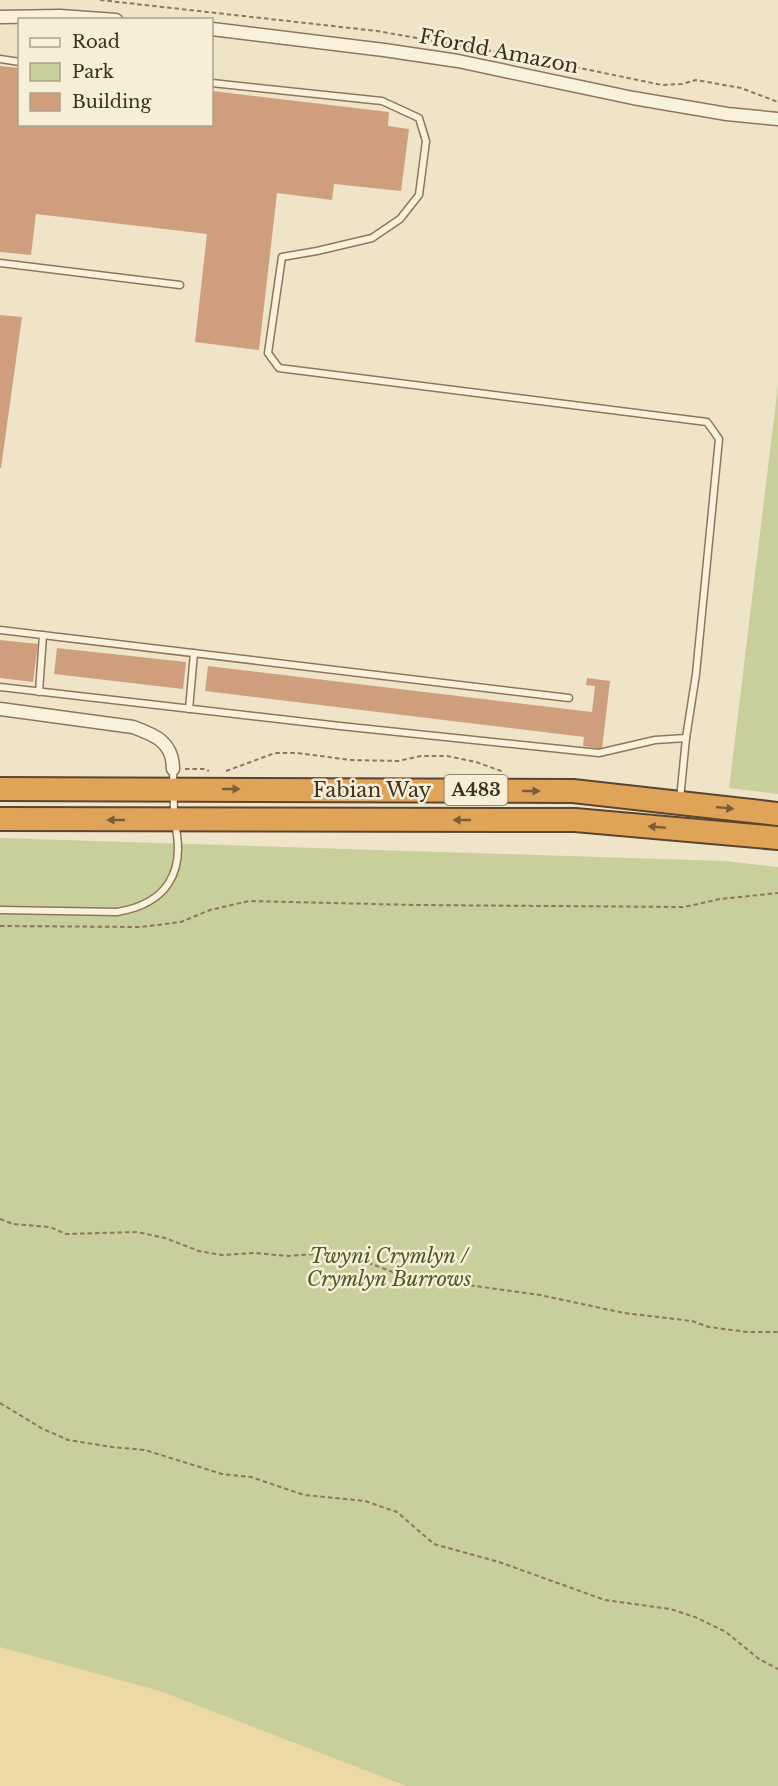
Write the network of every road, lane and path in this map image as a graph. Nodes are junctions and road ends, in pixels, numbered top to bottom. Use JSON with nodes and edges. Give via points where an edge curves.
{"nodes":[{"id":1,"x":0,"y":17,"type":"edge"},
{"id":2,"x":88,"y":18,"type":"edge"},
{"id":3,"x":213,"y":29,"type":"edge"},
{"id":4,"x":0,"y":59,"type":"edge"},
{"id":5,"x":18,"y":62,"type":"edge"},
{"id":6,"x":213,"y":83,"type":"edge"},
{"id":7,"x":773,"y":101,"type":"dead end"},
{"id":8,"x":778,"y":102,"type":"edge"},
{"id":9,"x":778,"y":119,"type":"edge"},
{"id":10,"x":0,"y":263,"type":"edge"},
{"id":11,"x":180,"y":285,"type":"dead end"},
{"id":12,"x":0,"y":630,"type":"edge"},
{"id":13,"x":43,"y":635,"type":"junction"},
{"id":14,"x":194,"y":653,"type":"junction"},
{"id":15,"x":0,"y":687,"type":"edge"},
{"id":16,"x":39,"y":692,"type":"junction"},
{"id":17,"x":569,"y":698,"type":"dead end"},
{"id":18,"x":0,"y":709,"type":"edge"},
{"id":19,"x":189,"y":709,"type":"junction"},
{"id":20,"x":686,"y":738,"type":"junction"},
{"id":21,"x":173,"y":779,"type":"junction"},
{"id":22,"x":0,"y":789,"type":"edge"},
{"id":23,"x":680,"y":803,"type":"junction"},
{"id":24,"x":778,"y":814,"type":"edge"},
{"id":25,"x":0,"y":819,"type":"edge"},
{"id":26,"x":174,"y":819,"type":"junction"},
{"id":27,"x":778,"y":838,"type":"edge"},
{"id":28,"x":778,"y":893,"type":"edge"},
{"id":29,"x":0,"y":910,"type":"edge"},
{"id":30,"x":0,"y":926,"type":"edge"},
{"id":31,"x":0,"y":1219,"type":"edge"},
{"id":32,"x":778,"y":1332,"type":"edge"},
{"id":33,"x":0,"y":1403,"type":"edge"},
{"id":34,"x":778,"y":1669,"type":"edge"}],
"edges":[{"from":1,"to":2,"type":"street"},
{"from":3,"to":9,"type":"street","name":"Ffordd Amazon","via":[[458,61],[633,98]]},
{"from":4,"to":5,"type":"lane"},
{"from":6,"to":20,"type":"lane","via":[[382,101],[420,118],[426,141],[419,195],[400,219],[372,238],[282,257],[268,353],[279,368],[707,422],[719,439]]},
{"from":7,"to":8,"type":"path"},
{"from":10,"to":11,"type":"lane"},
{"from":12,"to":13,"type":"lane"},
{"from":13,"to":14,"type":"lane"},
{"from":13,"to":16,"type":"lane"},
{"from":14,"to":17,"type":"lane"},
{"from":14,"to":19,"type":"lane"},
{"from":15,"to":16,"type":"lane"},
{"from":16,"to":19,"type":"lane"},
{"from":18,"to":21,"type":"street","via":[[133,727],[153,735],[166,743],[173,761]]},
{"from":19,"to":20,"type":"lane","via":[[599,753],[655,740]]},
{"from":20,"to":23,"type":"lane"},
{"from":21,"to":22,"type":"highway","name":"Fabian Way","number":"A483"},
{"from":21,"to":23,"type":"highway","name":"Fabian Way","number":"A483","one_way":true,"via":[[573,791]]},
{"from":21,"to":26,"type":"lane"},
{"from":23,"to":24,"type":"highway","name":"Fabian Way","number":"A483","one_way":true},
{"from":26,"to":25,"type":"highway","name":"Fabian Way","number":"A483","one_way":true},
{"from":27,"to":26,"type":"highway","name":"Fabian Way","number":"A483","one_way":true,"via":[[575,820]]},
{"from":26,"to":29,"type":"lane","via":[[178,836],[175,872],[164,890],[150,902],[117,912]]},
{"from":28,"to":30,"type":"path","via":[[684,907],[249,901],[210,909],[182,922],[141,927]]},
{"from":31,"to":32,"type":"path","via":[[50,1227],[66,1234],[137,1233],[222,1255],[254,1252],[344,1257],[417,1278],[692,1321],[709,1328]]},
{"from":33,"to":34,"type":"path","via":[[43,1430],[68,1440],[145,1450],[304,1495],[365,1501],[397,1512],[434,1545],[500,1562],[605,1600],[670,1609],[695,1617],[726,1632]]}]}
